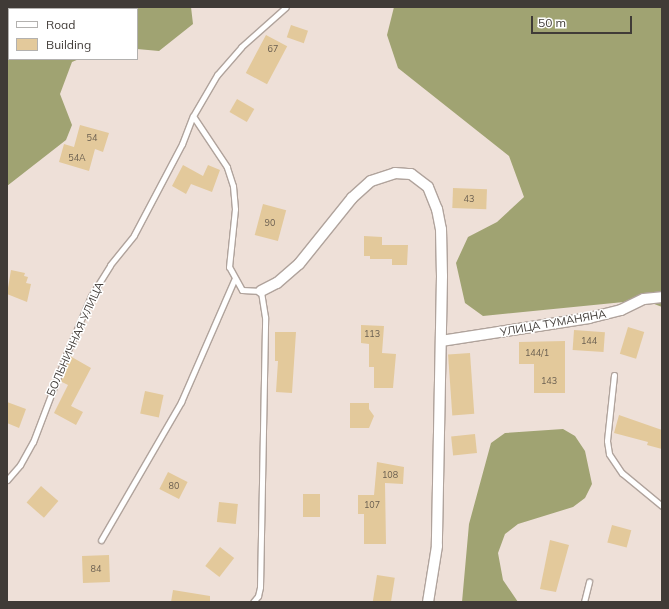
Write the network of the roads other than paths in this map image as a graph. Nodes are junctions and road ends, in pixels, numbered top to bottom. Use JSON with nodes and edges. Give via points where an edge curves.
{"nodes":[{"id":1,"x":286,"y":7,"type":"edge"},
{"id":2,"x":193,"y":116,"type":"junction"},
{"id":3,"x":234,"y":280,"type":"junction"},
{"id":4,"x":261,"y":291,"type":"junction"},
{"id":5,"x":662,"y":297,"type":"edge"},
{"id":6,"x":441,"y":341,"type":"junction"},
{"id":7,"x":614,"y":375,"type":"dead end"},
{"id":8,"x":7,"y":480,"type":"edge"},
{"id":9,"x":662,"y":506,"type":"edge"},
{"id":10,"x":101,"y":540,"type":"dead end"},
{"id":11,"x":589,"y":582,"type":"dead end"},
{"id":12,"x":253,"y":602,"type":"edge"},
{"id":13,"x":428,"y":602,"type":"edge"},
{"id":14,"x":584,"y":602,"type":"edge"}],
"edges":[{"from":1,"to":2,"type":"lane","name":"БОЛЬНИЧНАЯ УЛИЦА","via":[[241,47],[217,75]]},
{"from":2,"to":3,"type":"lane","via":[[228,167],[233,186],[235,209],[229,267]]},
{"from":2,"to":8,"type":"lane","name":"БОЛЬНИЧНАЯ УЛИЦА","via":[[182,144],[134,235],[110,265],[91,296],[32,442],[20,465]]},
{"from":3,"to":4,"type":"lane","via":[[242,290]]},
{"from":3,"to":10,"type":"lane","via":[[181,402]]},
{"from":4,"to":6,"type":"street","via":[[277,283],[300,264],[352,198],[371,182],[395,173],[411,174],[428,187],[437,209],[441,229]]},
{"from":4,"to":12,"type":"lane","via":[[265,316],[264,432],[260,587]]},
{"from":5,"to":6,"type":"street","name":"УЛИЦА ТУМАНЯНА","via":[[644,299],[621,310],[589,318]]},
{"from":6,"to":13,"type":"street","via":[[437,546]]},
{"from":7,"to":9,"type":"lane","via":[[606,441],[609,454],[622,472]]},
{"from":11,"to":14,"type":"lane"}]}
